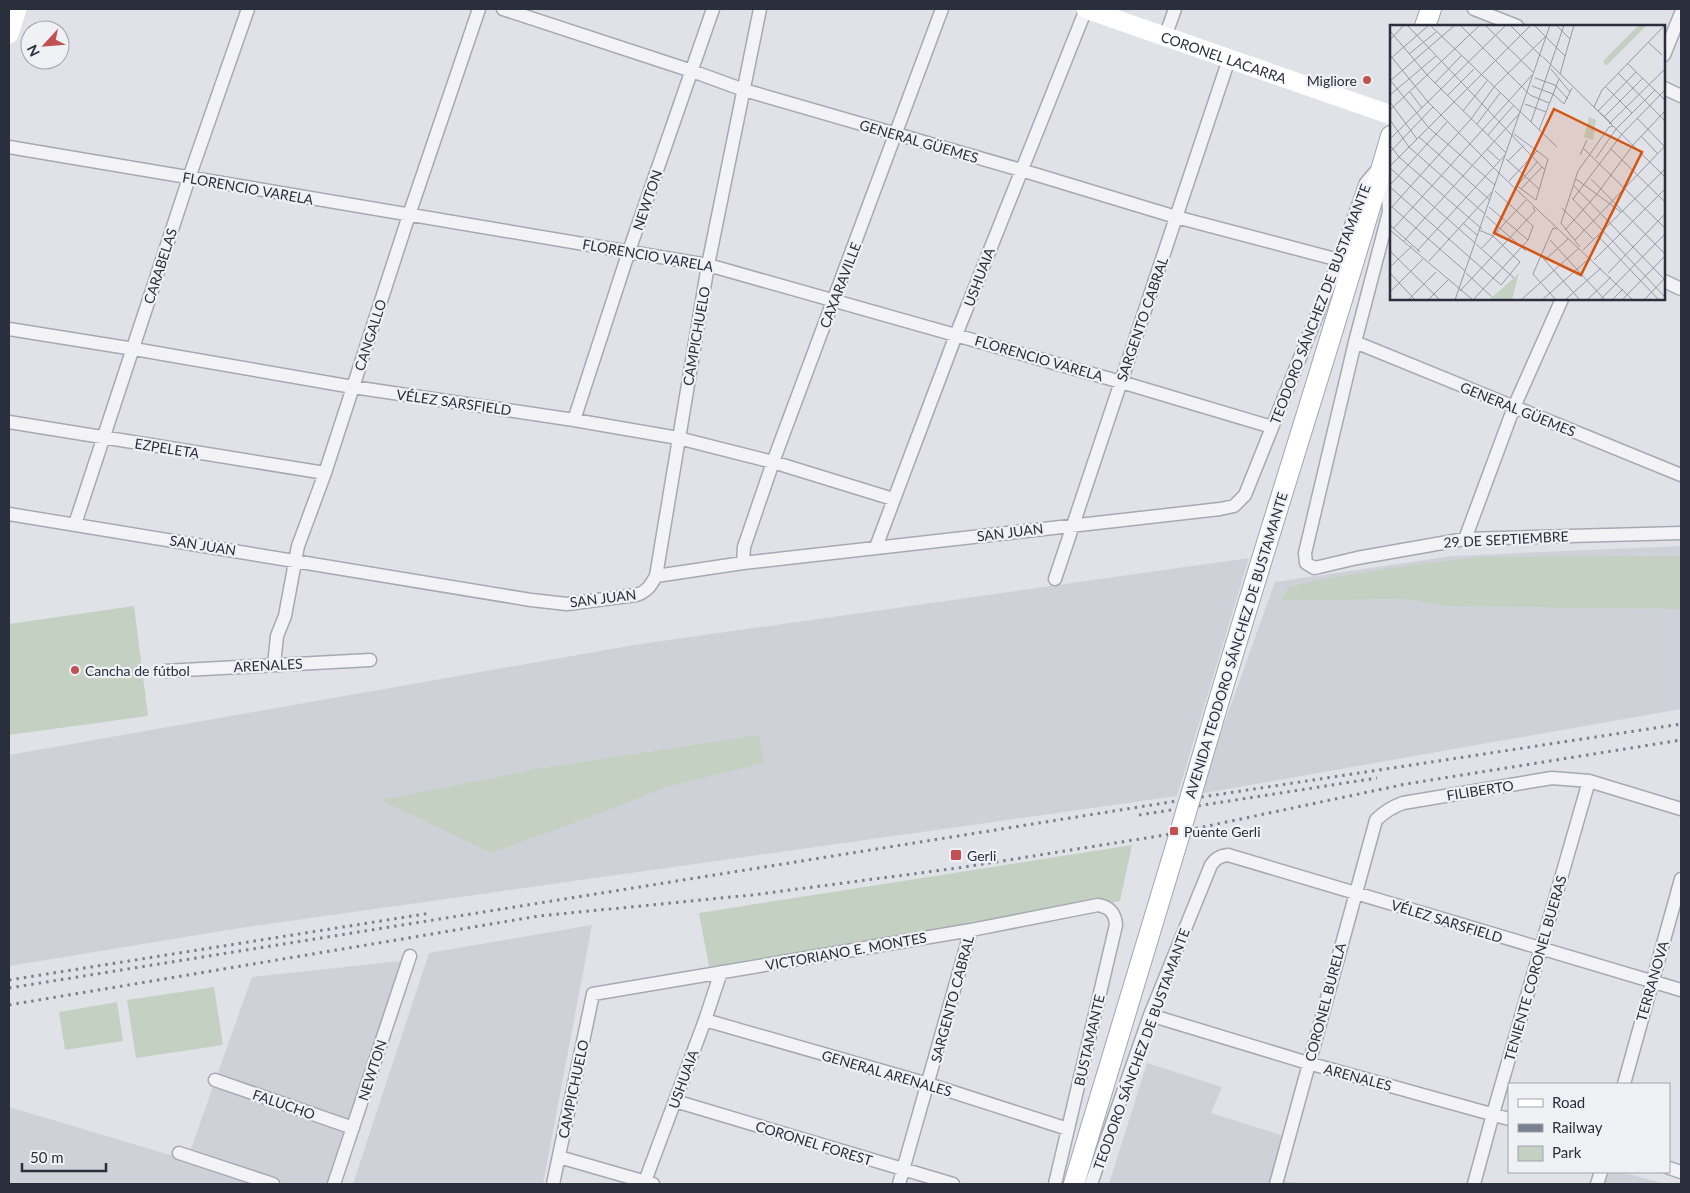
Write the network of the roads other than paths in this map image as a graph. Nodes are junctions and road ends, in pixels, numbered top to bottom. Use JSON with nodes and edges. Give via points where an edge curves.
{"nodes":[{"id":1,"x":17,"y":9,"type":"edge"},
{"id":2,"x":248,"y":9,"type":"edge"},
{"id":3,"x":479,"y":9,"type":"edge"},
{"id":4,"x":504,"y":9,"type":"edge"},
{"id":5,"x":713,"y":9,"type":"edge"},
{"id":6,"x":760,"y":9,"type":"edge"},
{"id":7,"x":942,"y":9,"type":"edge"},
{"id":8,"x":1086,"y":9,"type":"edge"},
{"id":9,"x":1175,"y":9,"type":"edge"},
{"id":10,"x":1431,"y":9,"type":"edge"},
{"id":11,"x":1474,"y":9,"type":"edge"},
{"id":12,"x":1681,"y":13,"type":"edge"},
{"id":13,"x":1425,"y":25,"type":"edge"},
{"id":14,"x":1514,"y":25,"type":"edge"},
{"id":15,"x":9,"y":34,"type":"edge"},
{"id":16,"x":1165,"y":37,"type":"junction"},
{"id":17,"x":1665,"y":53,"type":"edge"},
{"id":18,"x":1229,"y":59,"type":"junction"},
{"id":19,"x":692,"y":71,"type":"junction"},
{"id":20,"x":1665,"y":88,"type":"edge"},
{"id":21,"x":744,"y":90,"type":"junction"},
{"id":22,"x":1681,"y":96,"type":"edge"},
{"id":23,"x":1390,"y":115,"type":"edge"},
{"id":24,"x":896,"y":135,"type":"junction"},
{"id":25,"x":1390,"y":143,"type":"edge"},
{"id":26,"x":9,"y":147,"type":"edge"},
{"id":27,"x":1387,"y":165,"type":"edge"},
{"id":28,"x":1021,"y":170,"type":"junction"},
{"id":29,"x":189,"y":178,"type":"junction"},
{"id":30,"x":409,"y":215,"type":"junction"},
{"id":31,"x":1176,"y":218,"type":"junction"},
{"id":32,"x":629,"y":251,"type":"junction"},
{"id":33,"x":1339,"y":260,"type":"junction"},
{"id":34,"x":708,"y":265,"type":"junction"},
{"id":35,"x":1665,"y":281,"type":"edge"},
{"id":36,"x":1681,"y":289,"type":"edge"},
{"id":37,"x":834,"y":300,"type":"junction"},
{"id":38,"x":1562,"y":300,"type":"edge"},
{"id":39,"x":9,"y":329,"type":"edge"},
{"id":40,"x":956,"y":335,"type":"junction"},
{"id":41,"x":1355,"y":342,"type":"junction"},
{"id":42,"x":134,"y":349,"type":"junction"},
{"id":43,"x":1121,"y":382,"type":"junction"},
{"id":44,"x":353,"y":387,"type":"junction"},
{"id":45,"x":1514,"y":407,"type":"junction"},
{"id":46,"x":574,"y":420,"type":"junction"},
{"id":47,"x":9,"y":422,"type":"edge"},
{"id":48,"x":1272,"y":427,"type":"junction"},
{"id":49,"x":103,"y":438,"type":"junction"},
{"id":50,"x":678,"y":438,"type":"junction"},
{"id":51,"x":773,"y":462,"type":"junction"},
{"id":52,"x":324,"y":473,"type":"junction"},
{"id":53,"x":1681,"y":474,"type":"edge"},
{"id":54,"x":1245,"y":496,"type":"joint"},
{"id":55,"x":893,"y":499,"type":"junction"},
{"id":56,"x":9,"y":514,"type":"edge"},
{"id":57,"x":75,"y":524,"type":"junction"},
{"id":58,"x":1072,"y":525,"type":"junction"},
{"id":59,"x":1681,"y":533,"type":"edge"},
{"id":60,"x":1465,"y":539,"type":"junction"},
{"id":61,"x":876,"y":547,"type":"junction"},
{"id":62,"x":295,"y":561,"type":"junction"},
{"id":63,"x":743,"y":562,"type":"junction"},
{"id":64,"x":1306,"y":563,"type":"joint"},
{"id":65,"x":656,"y":576,"type":"junction"},
{"id":66,"x":1055,"y":579,"type":"dead end"},
{"id":67,"x":370,"y":660,"type":"dead end"},
{"id":68,"x":274,"y":665,"type":"junction"},
{"id":69,"x":165,"y":671,"type":"dead end"},
{"id":70,"x":1589,"y":781,"type":"junction"},
{"id":71,"x":1681,"y":809,"type":"edge"},
{"id":72,"x":1376,"y":820,"type":"joint"},
{"id":73,"x":1214,"y":860,"type":"joint"},
{"id":74,"x":1681,"y":879,"type":"edge"},
{"id":75,"x":1355,"y":894,"type":"junction"},
{"id":76,"x":1098,"y":905,"type":"joint"},
{"id":77,"x":971,"y":930,"type":"junction"},
{"id":78,"x":1541,"y":949,"type":"junction"},
{"id":79,"x":410,"y":956,"type":"dead end"},
{"id":80,"x":721,"y":972,"type":"junction"},
{"id":81,"x":1652,"y":981,"type":"junction"},
{"id":82,"x":1681,"y":990,"type":"edge"},
{"id":83,"x":593,"y":994,"type":"joint"},
{"id":84,"x":1150,"y":1015,"type":"junction"},
{"id":85,"x":705,"y":1020,"type":"junction"},
{"id":86,"x":1308,"y":1063,"type":"junction"},
{"id":87,"x":215,"y":1080,"type":"dead end"},
{"id":88,"x":1624,"y":1083,"type":"edge"},
{"id":89,"x":928,"y":1084,"type":"junction"},
{"id":90,"x":675,"y":1101,"type":"junction"},
{"id":91,"x":1493,"y":1114,"type":"junction"},
{"id":92,"x":1508,"y":1119,"type":"edge"},
{"id":93,"x":353,"y":1128,"type":"junction"},
{"id":94,"x":1068,"y":1129,"type":"junction"},
{"id":95,"x":179,"y":1153,"type":"dead end"},
{"id":96,"x":559,"y":1157,"type":"junction"},
{"id":97,"x":904,"y":1170,"type":"junction"},
{"id":98,"x":647,"y":1183,"type":"edge"},
{"id":99,"x":273,"y":1184,"type":"edge"},
{"id":100,"x":334,"y":1184,"type":"edge"},
{"id":101,"x":553,"y":1184,"type":"edge"},
{"id":102,"x":899,"y":1184,"type":"edge"},
{"id":103,"x":953,"y":1184,"type":"edge"},
{"id":104,"x":1055,"y":1184,"type":"edge"},
{"id":105,"x":1074,"y":1184,"type":"edge"},
{"id":106,"x":1091,"y":1184,"type":"edge"},
{"id":107,"x":1276,"y":1184,"type":"edge"},
{"id":108,"x":1474,"y":1184,"type":"edge"}],
"edges":[{"from":1,"to":15,"type":"street"},
{"from":2,"to":29,"type":"street","name":"CARABELAS"},
{"from":3,"to":30,"type":"street","name":"CANGALLO"},
{"from":4,"to":19,"type":"street","name":"GENERAL GÜEMES"},
{"from":5,"to":19,"type":"street","name":"NEWTON"},
{"from":6,"to":21,"type":"street","name":"CAMPICHUELO"},
{"from":7,"to":24,"type":"street","name":"CAXARAVILLE"},
{"from":8,"to":16,"type":"street","name":"CORONEL LACARRA"},
{"from":8,"to":28,"type":"street","name":"USHUAIA"},
{"from":9,"to":16,"type":"street"},
{"from":10,"to":13,"type":"main road"},
{"from":11,"to":14,"type":"street"},
{"from":12,"to":17,"type":"street"},
{"from":16,"to":18,"type":"street","name":"CORONEL LACARRA"},
{"from":18,"to":23,"type":"street","name":"CORONEL LACARRA"},
{"from":18,"to":31,"type":"street","name":"SARGENTO CABRAL"},
{"from":19,"to":21,"type":"street","name":"GENERAL GÜEMES"},
{"from":19,"to":32,"type":"street","name":"NEWTON"},
{"from":20,"to":22,"type":"street"},
{"from":21,"to":24,"type":"street","name":"GENERAL GÜEMES"},
{"from":21,"to":34,"type":"street","name":"CAMPICHUELO"},
{"from":24,"to":28,"type":"street","name":"GENERAL GÜEMES"},
{"from":24,"to":37,"type":"street","name":"CAXARAVILLE"},
{"from":25,"to":27,"type":"main road","name":"AVENIDA TEODORO SÁNCHEZ DE BUSTAMANTE"},
{"from":26,"to":29,"type":"street","name":"FLORENCIO VARELA"},
{"from":27,"to":33,"type":"street","name":"TEODORO SÁNCHEZ DE BUSTAMANTE","via":[[1366,183]]},
{"from":27,"to":41,"type":"street","name":"TEODORO SÁNCHEZ DE BUSTAMANTE","via":[[1389,212]]},
{"from":27,"to":105,"type":"main road","name":"AVENIDA TEODORO SÁNCHEZ DE BUSTAMANTE","bridge":true,"via":[[1254,583]]},
{"from":28,"to":31,"type":"street","name":"GENERAL GÜEMES"},
{"from":28,"to":40,"type":"street","name":"USHUAIA"},
{"from":29,"to":30,"type":"street","name":"FLORENCIO VARELA"},
{"from":29,"to":42,"type":"street","name":"CARABELAS"},
{"from":30,"to":32,"type":"street","name":"FLORENCIO VARELA"},
{"from":30,"to":44,"type":"street","name":"CANGALLO"},
{"from":31,"to":33,"type":"street","name":"GENERAL GÜEMES"},
{"from":31,"to":43,"type":"street","name":"SARGENTO CABRAL"},
{"from":32,"to":34,"type":"street","name":"FLORENCIO VARELA"},
{"from":32,"to":46,"type":"street","name":"NEWTON"},
{"from":33,"to":48,"type":"street","name":"TEODORO SÁNCHEZ DE BUSTAMANTE"},
{"from":34,"to":37,"type":"street","name":"FLORENCIO VARELA"},
{"from":34,"to":50,"type":"street","name":"CAMPICHUELO"},
{"from":35,"to":36,"type":"street"},
{"from":37,"to":40,"type":"street","name":"FLORENCIO VARELA"},
{"from":37,"to":51,"type":"street","name":"CAXARAVILLE"},
{"from":38,"to":45,"type":"street"},
{"from":39,"to":42,"type":"street","name":"VÉLEZ SARSFIELD"},
{"from":40,"to":43,"type":"street","name":"FLORENCIO VARELA"},
{"from":40,"to":55,"type":"street","name":"USHUAIA"},
{"from":41,"to":45,"type":"street","name":"GENERAL GÜEMES"},
{"from":41,"to":64,"type":"street","name":"TEODORO SÁNCHEZ DE BUSTAMANTE","via":[[1305,553]]},
{"from":42,"to":44,"type":"street","name":"VÉLEZ SARSFIELD"},
{"from":42,"to":49,"type":"street","name":"CARABELAS"},
{"from":43,"to":48,"type":"street","name":"FLORENCIO VARELA"},
{"from":43,"to":58,"type":"street","name":"SARGENTO CABRAL"},
{"from":44,"to":46,"type":"street","name":"VÉLEZ SARSFIELD"},
{"from":44,"to":52,"type":"street","name":"CANGALLO"},
{"from":45,"to":53,"type":"street","name":"GENERAL GÜEMES"},
{"from":45,"to":60,"type":"street"},
{"from":46,"to":50,"type":"street","name":"VÉLEZ SARSFIELD"},
{"from":47,"to":49,"type":"street","name":"EZPELETA"},
{"from":48,"to":54,"type":"street","name":"TEODORO SÁNCHEZ DE BUSTAMANTE"},
{"from":49,"to":52,"type":"street","name":"EZPELETA"},
{"from":49,"to":57,"type":"street","name":"CARABELAS"},
{"from":50,"to":51,"type":"street","name":"VÉLEZ SARSFIELD"},
{"from":50,"to":65,"type":"street","name":"CAMPICHUELO"},
{"from":51,"to":55,"type":"street","name":"VÉLEZ SARSFIELD"},
{"from":51,"to":63,"type":"street","name":"CAXARAVILLE","via":[[744,547]]},
{"from":52,"to":62,"type":"street","name":"CANGALLO"},
{"from":54,"to":58,"type":"street","name":"SAN JUAN","via":[[1234,506],[1220,509]]},
{"from":55,"to":61,"type":"street","name":"USHUAIA"},
{"from":56,"to":57,"type":"street","name":"SAN JUAN"},
{"from":57,"to":62,"type":"street","name":"SAN JUAN"},
{"from":58,"to":61,"type":"street","name":"SAN JUAN"},
{"from":58,"to":66,"type":"street","name":"SARGENTO CABRAL"},
{"from":59,"to":60,"type":"street","name":"29 DE SEPTIEMBRE"},
{"from":60,"to":64,"type":"street","name":"29 DE SEPTIEMBRE","via":[[1314,568]]},
{"from":61,"to":63,"type":"street","name":"SAN JUAN"},
{"from":62,"to":65,"type":"street","name":"SAN JUAN","via":[[561,603],[636,596],[644,593]]},
{"from":62,"to":68,"type":"street","name":"CANGALLO","via":[[285,616],[277,636]]},
{"from":63,"to":65,"type":"street","name":"SAN JUAN"},
{"from":67,"to":68,"type":"street","name":"ARENALES"},
{"from":68,"to":69,"type":"street","name":"ARENALES"},
{"from":70,"to":71,"type":"street"},
{"from":70,"to":72,"type":"street","name":"FILIBERTO","via":[[1552,778],[1403,803]]},
{"from":70,"to":78,"type":"street","name":"TENIENTE CORONEL BUERAS"},
{"from":72,"to":75,"type":"street","name":"CORONEL BURELA"},
{"from":73,"to":75,"type":"street","name":"VÉLEZ SARSFIELD","via":[[1228,855]]},
{"from":73,"to":84,"type":"street","name":"TEODORO SÁNCHEZ DE BUSTAMANTE"},
{"from":74,"to":81,"type":"street","name":"TERRANOVA"},
{"from":75,"to":78,"type":"street","name":"VÉLEZ SARSFIELD"},
{"from":75,"to":86,"type":"street","name":"CORONEL BURELA"},
{"from":76,"to":77,"type":"street","name":"VICTORIANO E. MONTES"},
{"from":76,"to":94,"type":"street","name":"BUSTAMANTE","via":[[1112,910],[1116,925]]},
{"from":77,"to":80,"type":"street","name":"VICTORIANO E. MONTES"},
{"from":77,"to":89,"type":"street","name":"SARGENTO CABRAL"},
{"from":78,"to":81,"type":"street","name":"VÉLEZ SARSFIELD"},
{"from":78,"to":91,"type":"street","name":"TENIENTE CORONEL BUERAS"},
{"from":79,"to":93,"type":"street","name":"NEWTON"},
{"from":80,"to":83,"type":"street","name":"VICTORIANO E. MONTES"},
{"from":80,"to":85,"type":"street","name":"USHUAIA"},
{"from":81,"to":82,"type":"street","name":"VÉLEZ SARSFIELD"},
{"from":81,"to":88,"type":"street","name":"TERRANOVA"},
{"from":83,"to":96,"type":"street","name":"CAMPICHUELO"},
{"from":84,"to":86,"type":"street","name":"ARENALES"},
{"from":84,"to":106,"type":"street","name":"TEODORO SÁNCHEZ DE BUSTAMANTE"},
{"from":85,"to":89,"type":"street","name":"GENERAL ARENALES"},
{"from":85,"to":90,"type":"street","name":"USHUAIA"},
{"from":86,"to":91,"type":"street","name":"ARENALES"},
{"from":86,"to":107,"type":"street","name":"CORONEL BURELA"},
{"from":87,"to":93,"type":"street","name":"FALUCHO"},
{"from":89,"to":94,"type":"street","name":"GENERAL ARENALES"},
{"from":89,"to":97,"type":"street","name":"SARGENTO CABRAL"},
{"from":90,"to":97,"type":"street","name":"CORONEL FOREST"},
{"from":90,"to":98,"type":"street","name":"USHUAIA"},
{"from":91,"to":92,"type":"street","name":"ARENALES"},
{"from":91,"to":108,"type":"street","name":"TENIENTE CORONEL BUERAS"},
{"from":93,"to":100,"type":"street","name":"NEWTON"},
{"from":94,"to":104,"type":"street","name":"BUSTAMANTE"},
{"from":95,"to":99,"type":"street"},
{"from":96,"to":98,"type":"street"},
{"from":96,"to":101,"type":"street","name":"CAMPICHUELO"},
{"from":97,"to":102,"type":"street","name":"SARGENTO CABRAL"},
{"from":97,"to":103,"type":"street","name":"CORONEL FOREST"}]}
